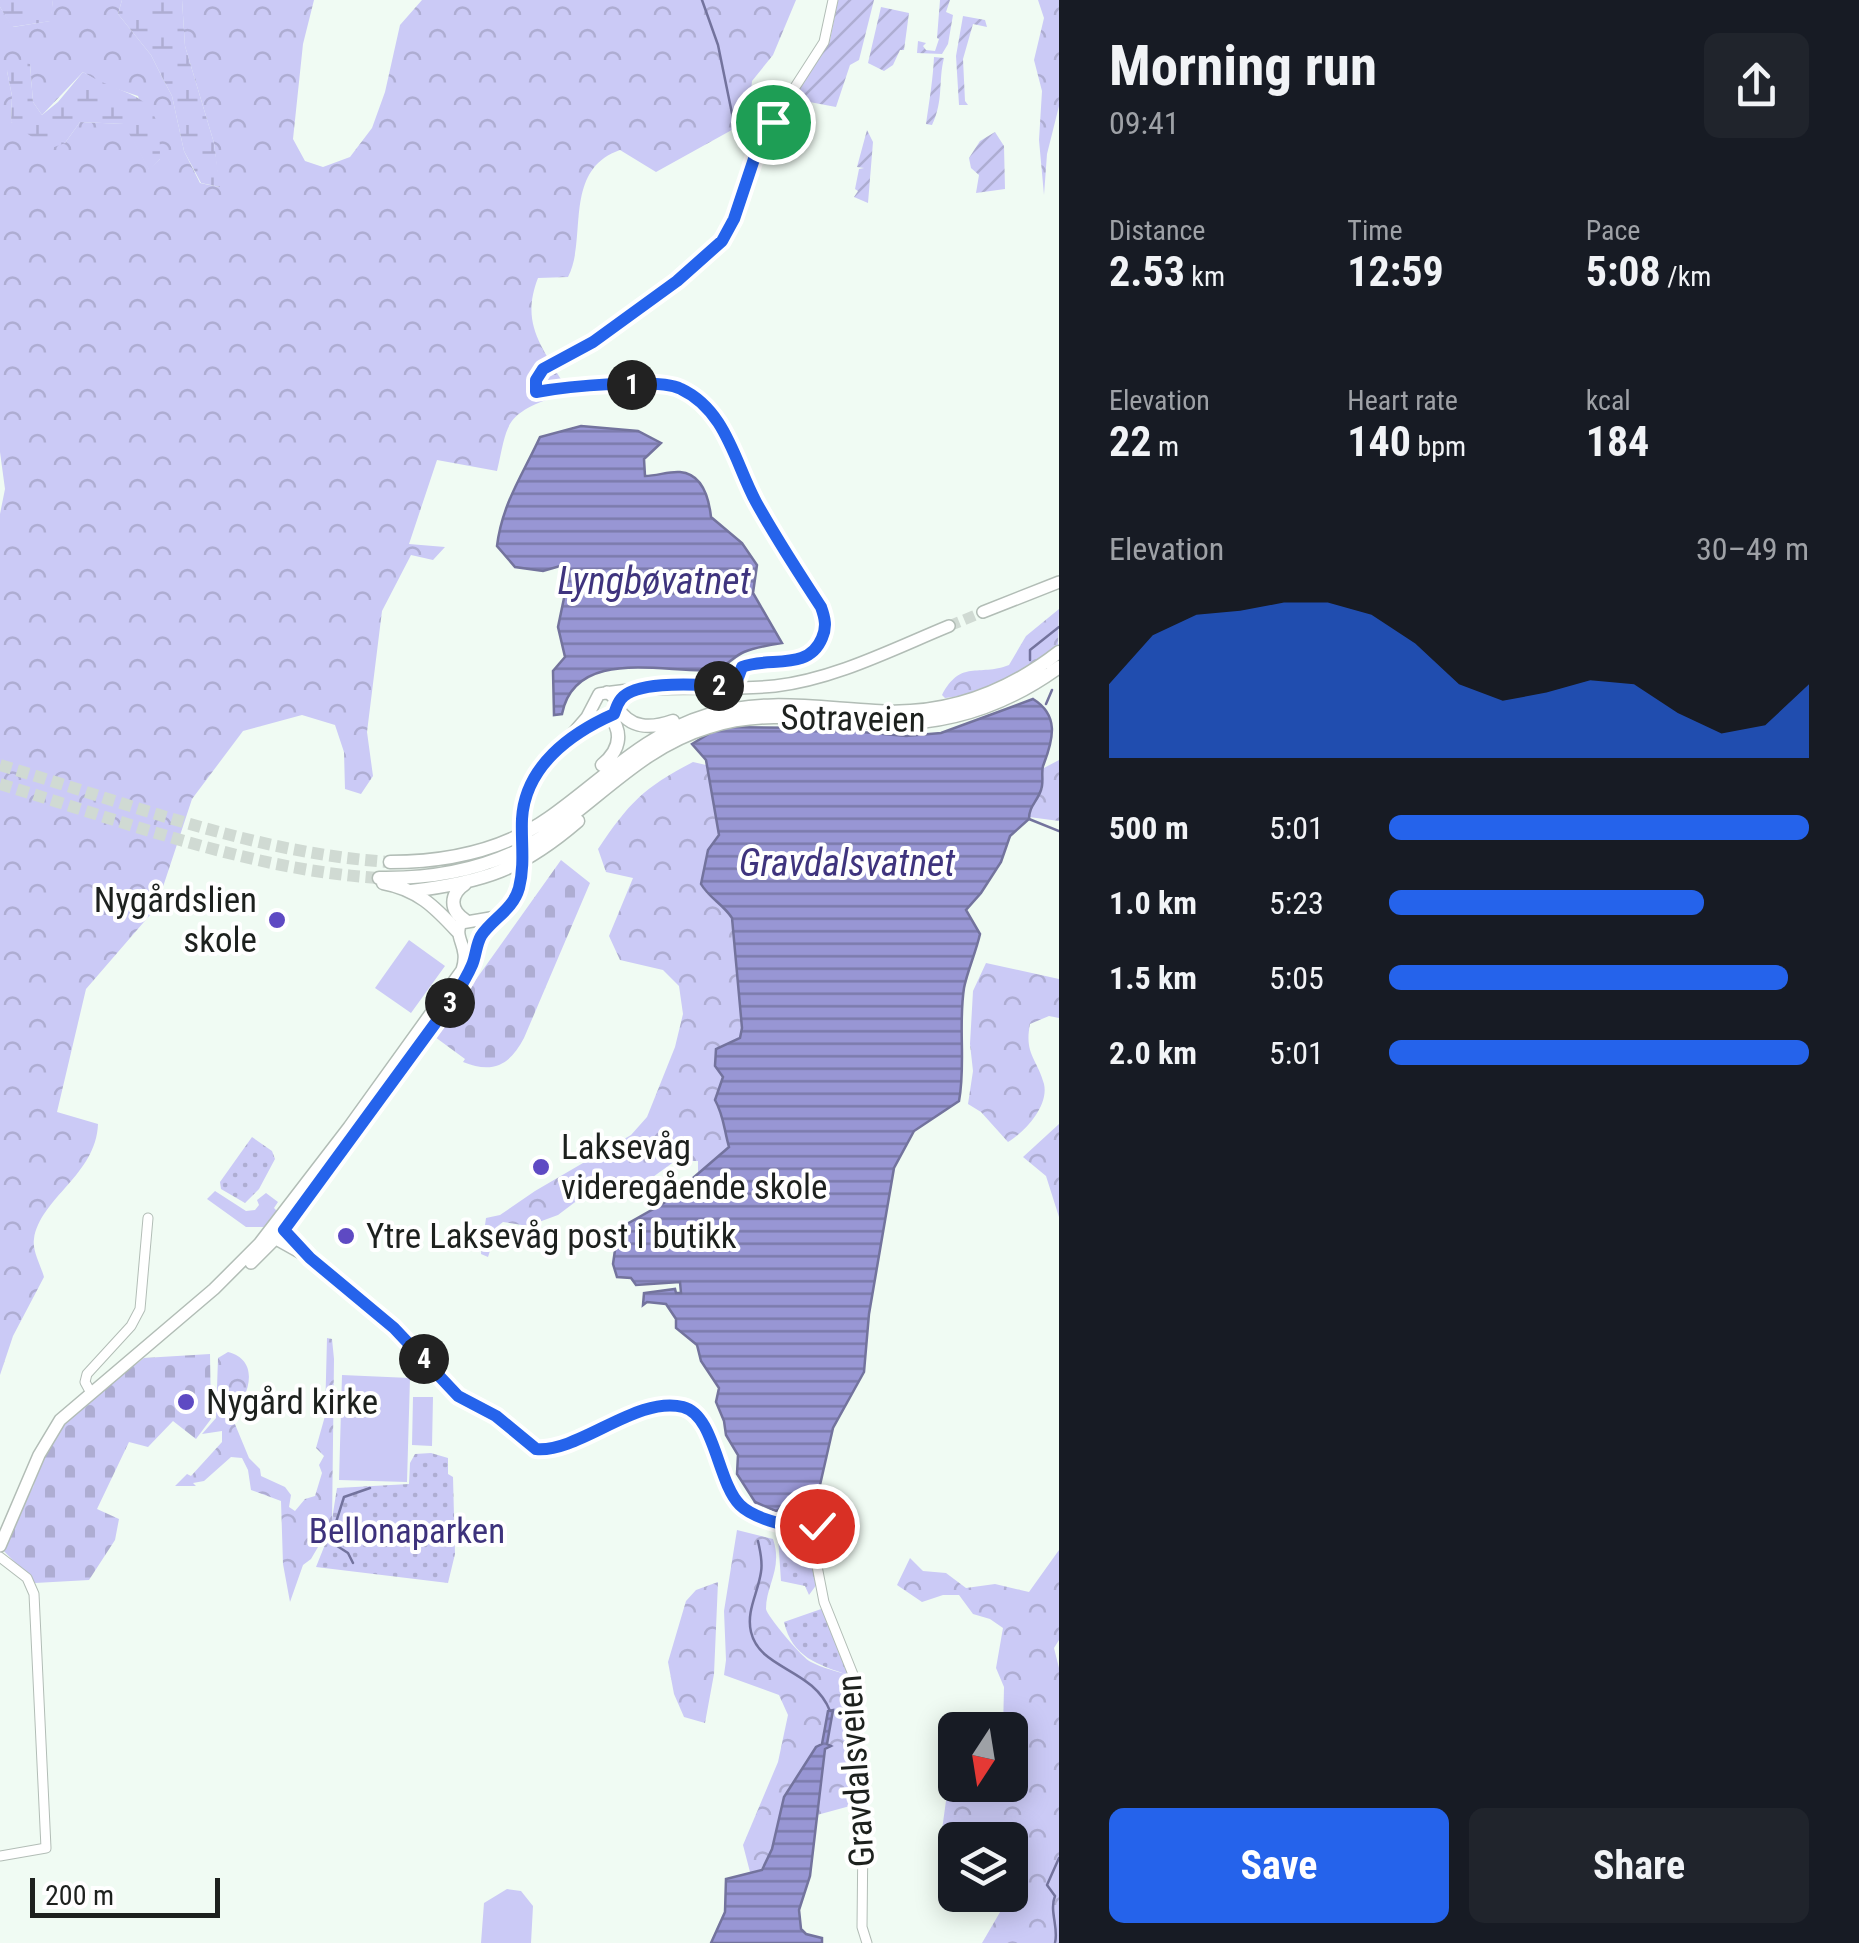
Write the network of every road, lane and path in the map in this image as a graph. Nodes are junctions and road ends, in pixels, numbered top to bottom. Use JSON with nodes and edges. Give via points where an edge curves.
{"nodes":[{"id":1,"x":833,"y":0,"type":"edge"},
{"id":2,"x":1059,"y":582,"type":"edge"},
{"id":3,"x":983,"y":612,"type":"tunnel mouth"},
{"id":4,"x":948,"y":626,"type":"tunnel mouth"},
{"id":5,"x":1059,"y":652,"type":"edge"},
{"id":6,"x":1059,"y":667,"type":"edge"},
{"id":7,"x":735,"y":686,"type":"junction"},
{"id":8,"x":642,"y":688,"type":"junction"},
{"id":9,"x":607,"y":692,"type":"junction"},
{"id":10,"x":592,"y":704,"type":"junction"},
{"id":11,"x":733,"y":708,"type":"junction"},
{"id":12,"x":612,"y":711,"type":"junction"},
{"id":13,"x":562,"y":744,"type":"junction"},
{"id":14,"x":632,"y":765,"type":"junction"},
{"id":15,"x":488,"y":848,"type":"junction"},
{"id":16,"x":390,"y":862,"type":"tunnel mouth"},
{"id":17,"x":466,"y":884,"type":"junction"},
{"id":18,"x":411,"y":891,"type":"junction"},
{"id":19,"x":470,"y":931,"type":"junction"},
{"id":20,"x":148,"y":1218,"type":"dead end"},
{"id":21,"x":277,"y":1232,"type":"junction"},
{"id":22,"x":91,"y":1393,"type":"junction"},
{"id":23,"x":827,"y":1509,"type":"dead end"},
{"id":24,"x":810,"y":1530,"type":"junction"},
{"id":25,"x":0,"y":1546,"type":"edge"},
{"id":26,"x":0,"y":1557,"type":"edge"},
{"id":27,"x":0,"y":1856,"type":"edge"},
{"id":28,"x":867,"y":1943,"type":"edge"}],
"edges":[{"from":1,"to":7,"type":"street","via":[[824,42],[761,140],[722,241],[677,281],[536,380],[536,392],[670,385],[701,403],[723,429],[825,622],[808,656],[747,665]]},
{"from":2,"to":3,"type":"main road"},
{"from":4,"to":7,"type":"main road","via":[[817,678]]},
{"from":5,"to":11,"type":"highway","name":"Sotraveien","via":[[1007,686],[942,708]]},
{"from":6,"to":14,"type":"highway","name":"Sotraveien","via":[[1012,698],[944,720],[736,720],[674,740]]},
{"from":7,"to":8,"type":"main road"},
{"from":8,"to":9,"type":"main road"},
{"from":8,"to":12,"type":"main road"},
{"from":9,"to":10,"type":"main road"},
{"from":9,"to":12,"type":"main road"},
{"from":10,"to":12,"type":"main road","via":[[595,712]]},
{"from":10,"to":13,"type":"main road"},
{"from":11,"to":12,"type":"highway","via":[[651,727]]},
{"from":11,"to":15,"type":"highway","name":"Sotraveien","via":[[640,745],[549,818]]},
{"from":12,"to":13,"type":"main road"},
{"from":12,"to":15,"type":"highway","via":[[620,733],[610,759]]},
{"from":13,"to":19,"type":"main road","bridge":true,"via":[[532,782],[524,806],[515,897],[502,916]]},
{"from":14,"to":17,"type":"highway","via":[[538,853]]},
{"from":14,"to":18,"type":"highway","name":"Sotraveien","via":[[551,831],[506,856],[443,874],[380,880]]},
{"from":15,"to":16,"type":"highway","name":"Sotraveien"},
{"from":17,"to":18,"type":"highway"},
{"from":17,"to":19,"type":"highway","via":[[452,903]]},
{"from":18,"to":19,"type":"highway"},
{"from":19,"to":21,"type":"main road","via":[[456,980]]},
{"from":20,"to":22,"type":"street","via":[[140,1309],[87,1374]]},
{"from":21,"to":22,"type":"main road"},
{"from":21,"to":24,"type":"main road","via":[[394,1328],[458,1396],[536,1449],[636,1414],[681,1406],[704,1426],[742,1507]]},
{"from":22,"to":25,"type":"main road","via":[[60,1420]]},
{"from":23,"to":24,"type":"main road"},
{"from":24,"to":28,"type":"street","name":"Gravdalsveien","via":[[824,1602],[854,1677]]},
{"from":26,"to":27,"type":"street","via":[[27,1578],[34,1594],[46,1848]]}]}
